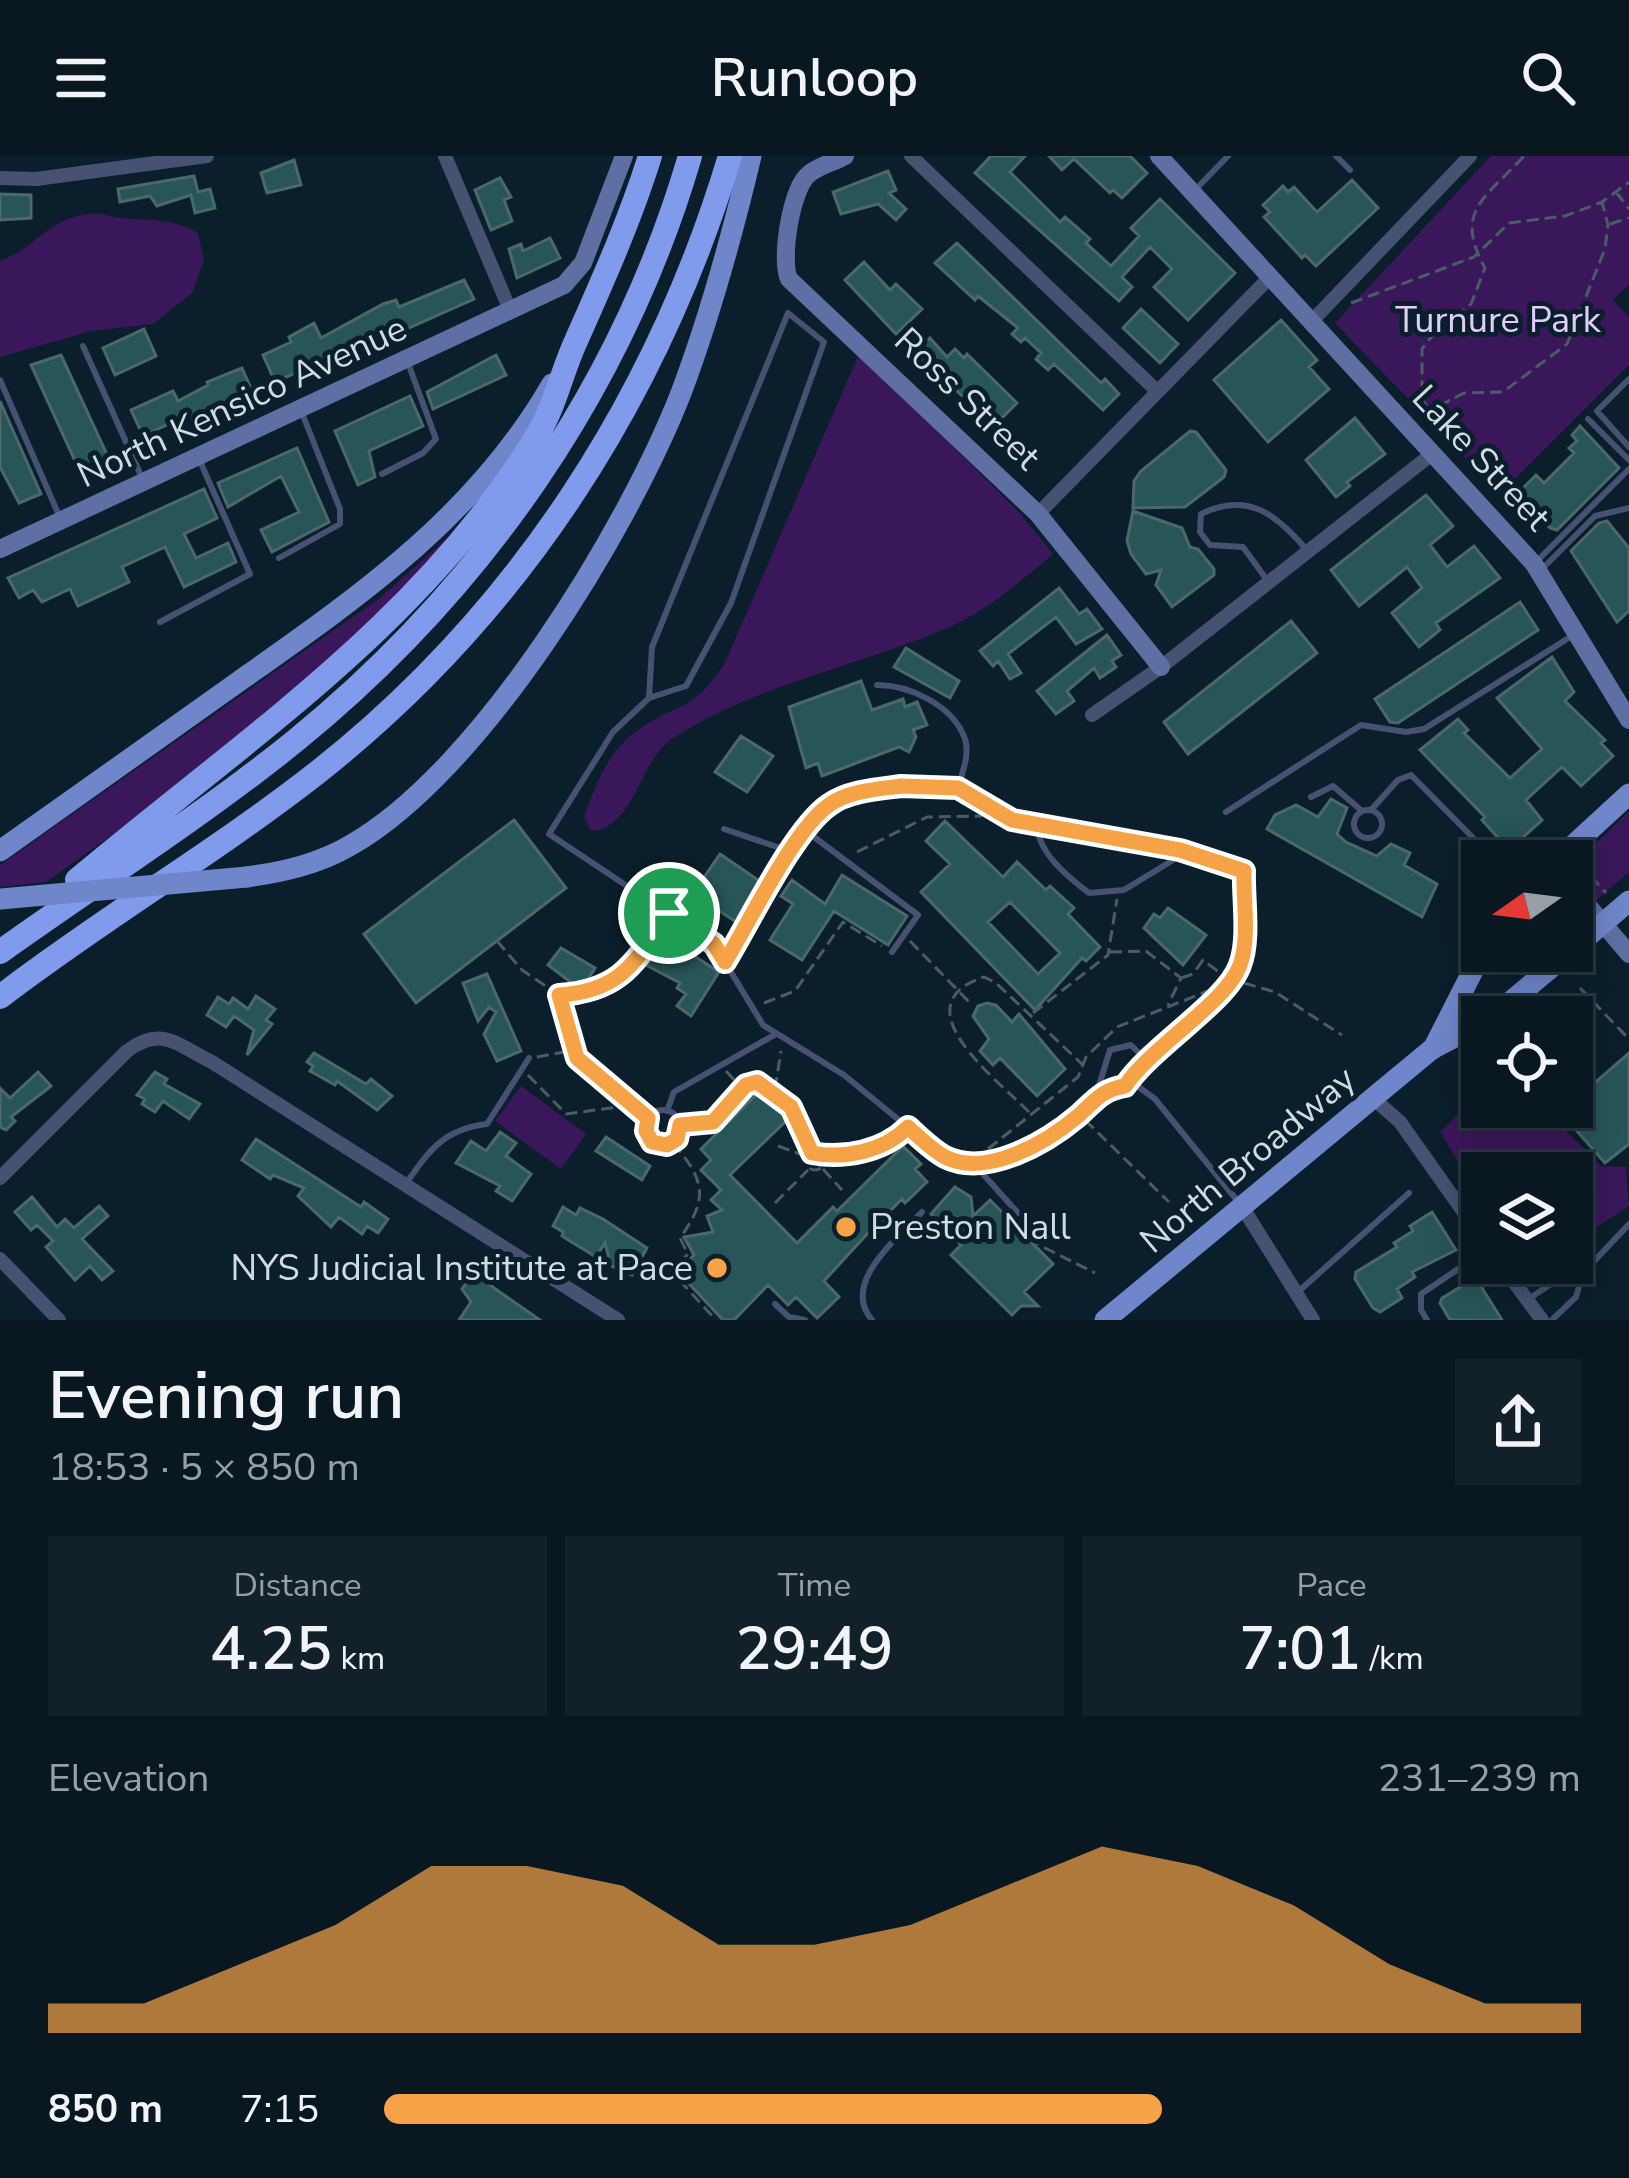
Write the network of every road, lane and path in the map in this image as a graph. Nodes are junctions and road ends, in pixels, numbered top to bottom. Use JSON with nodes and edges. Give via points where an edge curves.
{"nodes":[{"id":1,"x":207,"y":156,"type":"edge"},
{"id":2,"x":445,"y":156,"type":"edge"},
{"id":3,"x":624,"y":156,"type":"edge"},
{"id":4,"x":650,"y":156,"type":"edge"},
{"id":5,"x":690,"y":156,"type":"edge"},
{"id":6,"x":730,"y":156,"type":"edge"},
{"id":7,"x":751,"y":156,"type":"edge"},
{"id":8,"x":845,"y":156,"type":"edge"},
{"id":9,"x":911,"y":156,"type":"edge"},
{"id":10,"x":1228,"y":156,"type":"edge"},
{"id":11,"x":1336,"y":156,"type":"edge"},
{"id":12,"x":1470,"y":156,"type":"edge"},
{"id":13,"x":1525,"y":156,"type":"edge"},
{"id":14,"x":1171,"y":160,"type":"edge"},
{"id":15,"x":1351,"y":170,"type":"dead end"},
{"id":16,"x":0,"y":178,"type":"edge"},
{"id":17,"x":1629,"y":182,"type":"edge"},
{"id":18,"x":1616,"y":191,"type":"junction"},
{"id":19,"x":1193,"y":192,"type":"junction"},
{"id":20,"x":1602,"y":202,"type":"junction"},
{"id":21,"x":1629,"y":209,"type":"edge"},
{"id":22,"x":1629,"y":218,"type":"edge"},
{"id":23,"x":1608,"y":224,"type":"junction"},
{"id":24,"x":1478,"y":255,"type":"junction"},
{"id":25,"x":1270,"y":277,"type":"junction"},
{"id":26,"x":1333,"y":299,"type":"junction"},
{"id":27,"x":510,"y":310,"type":"junction"},
{"id":28,"x":1312,"y":321,"type":"junction"},
{"id":29,"x":576,"y":342,"type":"junction"},
{"id":30,"x":83,"y":346,"type":"dead end"},
{"id":31,"x":407,"y":360,"type":"junction"},
{"id":32,"x":0,"y":380,"type":"edge"},
{"id":33,"x":1629,"y":380,"type":"edge"},
{"id":34,"x":1157,"y":391,"type":"junction"},
{"id":35,"x":300,"y":409,"type":"junction"},
{"id":36,"x":1429,"y":410,"type":"junction"},
{"id":37,"x":1588,"y":418,"type":"dead end"},
{"id":38,"x":1408,"y":427,"type":"junction"},
{"id":39,"x":1629,"y":447,"type":"edge"},
{"id":40,"x":1432,"y":454,"type":"junction"},
{"id":41,"x":198,"y":456,"type":"junction"},
{"id":42,"x":1629,"y":464,"type":"edge"},
{"id":43,"x":382,"y":474,"type":"dead end"},
{"id":44,"x":145,"y":483,"type":"junction"},
{"id":45,"x":1629,"y":508,"type":"edge"},
{"id":46,"x":1038,"y":514,"type":"junction"},
{"id":47,"x":62,"y":523,"type":"junction"},
{"id":48,"x":0,"y":549,"type":"edge"},
{"id":49,"x":1309,"y":551,"type":"junction"},
{"id":50,"x":279,"y":558,"type":"dead end"},
{"id":51,"x":1537,"y":568,"type":"junction"},
{"id":52,"x":1269,"y":583,"type":"junction"},
{"id":53,"x":160,"y":622,"type":"dead end"},
{"id":54,"x":1578,"y":632,"type":"junction"},
{"id":55,"x":1161,"y":668,"type":"junction"},
{"id":56,"x":877,"y":686,"type":"dead end"},
{"id":57,"x":649,"y":698,"type":"junction"},
{"id":58,"x":1092,"y":715,"type":"dead end"},
{"id":59,"x":1628,"y":717,"type":"edge"},
{"id":60,"x":958,"y":788,"type":"junction"},
{"id":61,"x":1629,"y":794,"type":"edge"},
{"id":62,"x":1311,"y":797,"type":"dead end"},
{"id":63,"x":991,"y":808,"type":"junction"},
{"id":64,"x":1367,"y":811,"type":"junction"},
{"id":65,"x":1226,"y":812,"type":"dead end"},
{"id":66,"x":1037,"y":825,"type":"junction"},
{"id":67,"x":724,"y":829,"type":"dead end"},
{"id":68,"x":806,"y":831,"type":"junction"},
{"id":69,"x":1475,"y":840,"type":"edge"},
{"id":70,"x":1586,"y":840,"type":"edge"},
{"id":71,"x":0,"y":851,"type":"edge"},
{"id":72,"x":792,"y":852,"type":"junction"},
{"id":73,"x":1185,"y":852,"type":"junction"},
{"id":74,"x":847,"y":861,"type":"junction"},
{"id":75,"x":1593,"y":882,"type":"edge"},
{"id":76,"x":1118,"y":891,"type":"junction"},
{"id":77,"x":1606,"y":892,"type":"dead end"},
{"id":78,"x":0,"y":899,"type":"edge"},
{"id":79,"x":1629,"y":901,"type":"edge"},
{"id":80,"x":1593,"y":911,"type":"edge"},
{"id":81,"x":669,"y":913,"type":"junction"},
{"id":82,"x":1603,"y":923,"type":"junction"},
{"id":83,"x":1593,"y":931,"type":"edge"},
{"id":84,"x":905,"y":934,"type":"junction"},
{"id":85,"x":496,"y":941,"type":"dead end"},
{"id":86,"x":0,"y":951,"type":"edge"},
{"id":87,"x":892,"y":952,"type":"joint"},
{"id":88,"x":1108,"y":952,"type":"junction"},
{"id":89,"x":1629,"y":954,"type":"edge"},
{"id":90,"x":725,"y":962,"type":"junction"},
{"id":91,"x":1472,"y":972,"type":"edge"},
{"id":92,"x":1544,"y":972,"type":"edge"},
{"id":93,"x":1181,"y":978,"type":"junction"},
{"id":94,"x":1232,"y":981,"type":"junction"},
{"id":95,"x":1580,"y":988,"type":"dead end"},
{"id":96,"x":959,"y":992,"type":"junction"},
{"id":97,"x":593,"y":993,"type":"junction"},
{"id":98,"x":559,"y":995,"type":"junction"},
{"id":99,"x":1516,"y":996,"type":"edge"},
{"id":100,"x":0,"y":998,"type":"edge"},
{"id":101,"x":600,"y":998,"type":"dead end"},
{"id":102,"x":751,"y":1005,"type":"junction"},
{"id":103,"x":972,"y":1005,"type":"dead end"},
{"id":104,"x":1168,"y":1006,"type":"dead end"},
{"id":105,"x":1031,"y":1015,"type":"junction"},
{"id":106,"x":1461,"y":1033,"type":"edge"},
{"id":107,"x":1342,"y":1035,"type":"dead end"},
{"id":108,"x":780,"y":1036,"type":"junction"},
{"id":109,"x":1629,"y":1040,"type":"edge"},
{"id":110,"x":1432,"y":1049,"type":"junction"},
{"id":111,"x":574,"y":1050,"type":"junction"},
{"id":112,"x":529,"y":1058,"type":"joint"},
{"id":113,"x":1145,"y":1059,"type":"junction"},
{"id":114,"x":723,"y":1064,"type":"junction"},
{"id":115,"x":1083,"y":1065,"type":"dead end"},
{"id":116,"x":522,"y":1069,"type":"junction"},
{"id":117,"x":746,"y":1085,"type":"junction"},
{"id":118,"x":1125,"y":1086,"type":"junction"},
{"id":119,"x":774,"y":1090,"type":"junction"},
{"id":120,"x":1059,"y":1093,"type":"dead end"},
{"id":121,"x":1096,"y":1095,"type":"junction"},
{"id":122,"x":1374,"y":1099,"type":"junction"},
{"id":123,"x":633,"y":1105,"type":"junction"},
{"id":124,"x":668,"y":1111,"type":"junction"},
{"id":125,"x":1032,"y":1114,"type":"dead end"},
{"id":126,"x":1079,"y":1114,"type":"junction"},
{"id":127,"x":648,"y":1118,"type":"junction"},
{"id":128,"x":680,"y":1125,"type":"junction"},
{"id":129,"x":908,"y":1127,"type":"junction"},
{"id":130,"x":673,"y":1143,"type":"junction"},
{"id":131,"x":778,"y":1146,"type":"dead end"},
{"id":132,"x":810,"y":1155,"type":"junction"},
{"id":133,"x":824,"y":1158,"type":"junction"},
{"id":134,"x":972,"y":1162,"type":"junction"},
{"id":135,"x":822,"y":1167,"type":"junction"},
{"id":136,"x":810,"y":1168,"type":"junction"},
{"id":137,"x":0,"y":1178,"type":"edge"},
{"id":138,"x":405,"y":1184,"type":"junction"},
{"id":139,"x":842,"y":1190,"type":"dead end"},
{"id":140,"x":1408,"y":1192,"type":"dead end"},
{"id":141,"x":1169,"y":1202,"type":"dead end"},
{"id":142,"x":775,"y":1203,"type":"dead end"},
{"id":143,"x":1243,"y":1208,"type":"junction"},
{"id":144,"x":1461,"y":1208,"type":"edge"},
{"id":145,"x":922,"y":1212,"type":"dead end"},
{"id":146,"x":1018,"y":1213,"type":"joint"},
{"id":147,"x":1629,"y":1224,"type":"edge"},
{"id":148,"x":0,"y":1259,"type":"edge"},
{"id":149,"x":1593,"y":1263,"type":"edge"},
{"id":150,"x":1461,"y":1266,"type":"edge"},
{"id":151,"x":1095,"y":1273,"type":"dead end"},
{"id":152,"x":1515,"y":1284,"type":"edge"},
{"id":153,"x":1551,"y":1284,"type":"edge"},
{"id":154,"x":1580,"y":1284,"type":"edge"},
{"id":155,"x":1297,"y":1293,"type":"junction"},
{"id":156,"x":1527,"y":1300,"type":"junction"},
{"id":157,"x":775,"y":1304,"type":"dead end"},
{"id":158,"x":868,"y":1319,"type":"edge"},
{"id":159,"x":59,"y":1320,"type":"edge"},
{"id":160,"x":618,"y":1320,"type":"edge"},
{"id":161,"x":716,"y":1320,"type":"edge"},
{"id":162,"x":805,"y":1320,"type":"edge"},
{"id":163,"x":1105,"y":1320,"type":"edge"},
{"id":164,"x":1313,"y":1320,"type":"edge"},
{"id":165,"x":1427,"y":1320,"type":"edge"},
{"id":166,"x":1542,"y":1320,"type":"edge"},
{"id":167,"x":1552,"y":1320,"type":"edge"}],
"edges":[{"from":1,"to":16,"type":"street"},
{"from":2,"to":27,"type":"street"},
{"from":3,"to":27,"type":"street","name":"North Kensico Avenue","via":[[584,263],[564,285]]},
{"from":4,"to":29,"type":"highway"},
{"from":5,"to":86,"type":"highway","via":[[652,266],[599,378],[514,514],[448,596],[292,743]]},
{"from":6,"to":100,"type":"highway","via":[[687,280],[633,397],[545,537],[477,622],[316,773]]},
{"from":7,"to":78,"type":"main road","bridge":true,"via":[[671,417],[623,515],[469,740],[395,815],[325,858],[247,877]]},
{"from":8,"to":46,"type":"street","name":"Ross Street","via":[[802,181],[783,253],[789,279]]},
{"from":9,"to":34,"type":"street"},
{"from":10,"to":19,"type":"lane"},
{"from":11,"to":15,"type":"lane"},
{"from":12,"to":26,"type":"street"},
{"from":13,"to":24,"type":"path","via":[[1474,212],[1469,224]]},
{"from":14,"to":19,"type":"street","name":"Lake Street"},
{"from":17,"to":18,"type":"path"},
{"from":18,"to":20,"type":"path"},
{"from":18,"to":21,"type":"path"},
{"from":19,"to":25,"type":"street","name":"Lake Street"},
{"from":20,"to":23,"type":"path"},
{"from":20,"to":24,"type":"path","via":[[1509,223]]},
{"from":22,"to":23,"type":"path"},
{"from":23,"to":36,"type":"path","via":[[1606,249],[1567,344],[1504,392],[1464,393]]},
{"from":24,"to":26,"type":"path","via":[[1360,302]]},
{"from":24,"to":36,"type":"path","via":[[1485,268],[1471,304],[1422,349]]},
{"from":25,"to":28,"type":"street","name":"Lake Street"},
{"from":25,"to":34,"type":"street"},
{"from":26,"to":28,"type":"street"},
{"from":27,"to":31,"type":"street","name":"North Kensico Avenue"},
{"from":28,"to":38,"type":"street","name":"Lake Street"},
{"from":29,"to":71,"type":"main road","via":[[509,451],[395,569]]},
{"from":29,"to":86,"type":"highway","via":[[541,429],[408,602]]},
{"from":30,"to":44,"type":"lane"},
{"from":31,"to":35,"type":"street","name":"North Kensico Avenue"},
{"from":31,"to":43,"type":"lane","via":[[436,439]]},
{"from":32,"to":47,"type":"lane"},
{"from":33,"to":39,"type":"lane","via":[[1597,411]]},
{"from":34,"to":46,"type":"street"},
{"from":35,"to":41,"type":"street","name":"North Kensico Avenue"},
{"from":35,"to":50,"type":"lane","via":[[340,524]]},
{"from":36,"to":38,"type":"path"},
{"from":37,"to":42,"type":"lane"},
{"from":38,"to":40,"type":"street","name":"Lake Street"},
{"from":40,"to":49,"type":"street"},
{"from":40,"to":51,"type":"street","name":"Lake Street"},
{"from":41,"to":44,"type":"street","name":"North Kensico Avenue"},
{"from":41,"to":53,"type":"lane","via":[[250,574]]},
{"from":42,"to":51,"type":"lane"},
{"from":44,"to":47,"type":"street","name":"North Kensico Avenue"},
{"from":45,"to":51,"type":"lane","via":[[1595,516]]},
{"from":46,"to":55,"type":"street","name":"Ross Street"},
{"from":47,"to":48,"type":"street","name":"North Kensico Avenue"},
{"from":49,"to":52,"type":"street"},
{"from":49,"to":52,"type":"lane","via":[[1276,514],[1252,507],[1201,514],[1210,545],[1243,547]]},
{"from":51,"to":54,"type":"street","name":"Lake Street"},
{"from":52,"to":55,"type":"street"},
{"from":54,"to":59,"type":"street","name":"Lake Street"},
{"from":54,"to":65,"type":"lane","via":[[1424,729],[1361,725]]},
{"from":55,"to":58,"type":"street"},
{"from":56,"to":60,"type":"lane","via":[[901,685],[954,721],[967,754]]},
{"from":57,"to":57,"type":"lane","via":[[686,686],[731,603],[824,342],[788,314],[652,647]]},
{"from":57,"to":81,"type":"lane","via":[[613,732],[550,834]]},
{"from":60,"to":63,"type":"lane"},
{"from":60,"to":68,"type":"lane","via":[[860,792],[828,805]]},
{"from":61,"to":70,"type":"main road"},
{"from":62,"to":64,"type":"lane","via":[[1333,786]]},
{"from":63,"to":66,"type":"lane"},
{"from":63,"to":74,"type":"path","via":[[981,817],[906,824]]},
{"from":64,"to":64,"type":"lane","via":[[1382,825],[1371,839],[1354,831],[1355,817]]},
{"from":64,"to":69,"type":"lane","via":[[1411,775]]},
{"from":66,"to":73,"type":"lane"},
{"from":66,"to":76,"type":"lane","via":[[1037,838],[1070,878],[1089,893]]},
{"from":67,"to":72,"type":"lane"},
{"from":68,"to":72,"type":"lane"},
{"from":68,"to":74,"type":"lane"},
{"from":72,"to":90,"type":"lane"},
{"from":73,"to":76,"type":"lane"},
{"from":73,"to":94,"type":"lane","via":[[1244,871],[1242,961]]},
{"from":74,"to":84,"type":"lane","via":[[918,915]]},
{"from":75,"to":77,"type":"path"},
{"from":76,"to":88,"type":"path"},
{"from":79,"to":82,"type":"main road"},
{"from":80,"to":82,"type":"street"},
{"from":81,"to":90,"type":"lane","via":[[714,944]]},
{"from":81,"to":97,"type":"path","via":[[625,974]]},
{"from":82,"to":83,"type":"main road"},
{"from":82,"to":89,"type":"street"},
{"from":84,"to":87,"type":"lane"},
{"from":84,"to":96,"type":"path"},
{"from":85,"to":98,"type":"path"},
{"from":87,"to":102,"type":"path","via":[[843,922],[796,991]]},
{"from":88,"to":93,"type":"path","via":[[1146,951]]},
{"from":88,"to":105,"type":"path"},
{"from":90,"to":102,"type":"lane"},
{"from":91,"to":110,"type":"main road","name":"North Broadway"},
{"from":92,"to":99,"type":"main road"},
{"from":93,"to":94,"type":"path","via":[[1204,960]]},
{"from":93,"to":104,"type":"path"},
{"from":94,"to":107,"type":"path","via":[[1275,992]]},
{"from":94,"to":113,"type":"lane"},
{"from":95,"to":109,"type":"path"},
{"from":96,"to":103,"type":"path"},
{"from":96,"to":105,"type":"path","via":[[984,977]]},
{"from":96,"to":125,"type":"path","via":[[952,1032]]},
{"from":97,"to":98,"type":"path"},
{"from":97,"to":101,"type":"path"},
{"from":98,"to":111,"type":"path"},
{"from":102,"to":108,"type":"lane"},
{"from":105,"to":115,"type":"path"},
{"from":106,"to":110,"type":"main road","name":"North Broadway"},
{"from":108,"to":114,"type":"lane"},
{"from":108,"to":119,"type":"path"},
{"from":108,"to":129,"type":"lane"},
{"from":110,"to":122,"type":"main road","name":"North Broadway"},
{"from":111,"to":112,"type":"path"},
{"from":111,"to":123,"type":"path"},
{"from":112,"to":116,"type":"lane"},
{"from":113,"to":118,"type":"lane"},
{"from":113,"to":121,"type":"lane","via":[[1131,1045],[1110,1050]]},
{"from":114,"to":117,"type":"path","via":[[731,1080]]},
{"from":114,"to":124,"type":"lane","via":[[674,1092]]},
{"from":116,"to":123,"type":"path","via":[[566,1114]]},
{"from":116,"to":138,"type":"lane","via":[[487,1124],[458,1127]]},
{"from":117,"to":119,"type":"path"},
{"from":117,"to":128,"type":"path","via":[[713,1122]]},
{"from":118,"to":121,"type":"lane"},
{"from":118,"to":143,"type":"lane","via":[[1155,1099]]},
{"from":119,"to":132,"type":"path","via":[[791,1107]]},
{"from":120,"to":126,"type":"path"},
{"from":121,"to":126,"type":"lane"},
{"from":122,"to":143,"type":"main road","name":"North Broadway"},
{"from":122,"to":144,"type":"street","via":[[1400,1121]]},
{"from":123,"to":127,"type":"path"},
{"from":124,"to":127,"type":"lane"},
{"from":124,"to":128,"type":"lane"},
{"from":126,"to":134,"type":"lane","via":[[1031,1146]]},
{"from":126,"to":141,"type":"path"},
{"from":127,"to":130,"type":"lane","via":[[652,1142]]},
{"from":128,"to":130,"type":"lane"},
{"from":129,"to":133,"type":"path","via":[[893,1146]]},
{"from":129,"to":134,"type":"lane","via":[[944,1157]]},
{"from":130,"to":161,"type":"path","via":[[694,1168],[700,1196],[680,1238],[688,1254],[671,1271]]},
{"from":131,"to":132,"type":"path"},
{"from":132,"to":133,"type":"path"},
{"from":132,"to":136,"type":"path"},
{"from":133,"to":135,"type":"path"},
{"from":134,"to":146,"type":"lane"},
{"from":135,"to":136,"type":"path"},
{"from":135,"to":139,"type":"path"},
{"from":136,"to":142,"type":"path"},
{"from":137,"to":138,"type":"street","via":[[127,1051],[152,1036],[212,1062]]},
{"from":138,"to":160,"type":"street"},
{"from":140,"to":155,"type":"lane"},
{"from":143,"to":155,"type":"street"},
{"from":143,"to":163,"type":"main road","name":"North Broadway"},
{"from":145,"to":158,"type":"lane","via":[[868,1271]]},
{"from":146,"to":151,"type":"path","via":[[1039,1245]]},
{"from":147,"to":149,"type":"lane"},
{"from":148,"to":159,"type":"street"},
{"from":150,"to":165,"type":"lane","via":[[1421,1294]]},
{"from":152,"to":156,"type":"street"},
{"from":153,"to":156,"type":"lane"},
{"from":154,"to":167,"type":"lane"},
{"from":155,"to":164,"type":"street"},
{"from":156,"to":166,"type":"street"},
{"from":157,"to":162,"type":"lane"}]}
